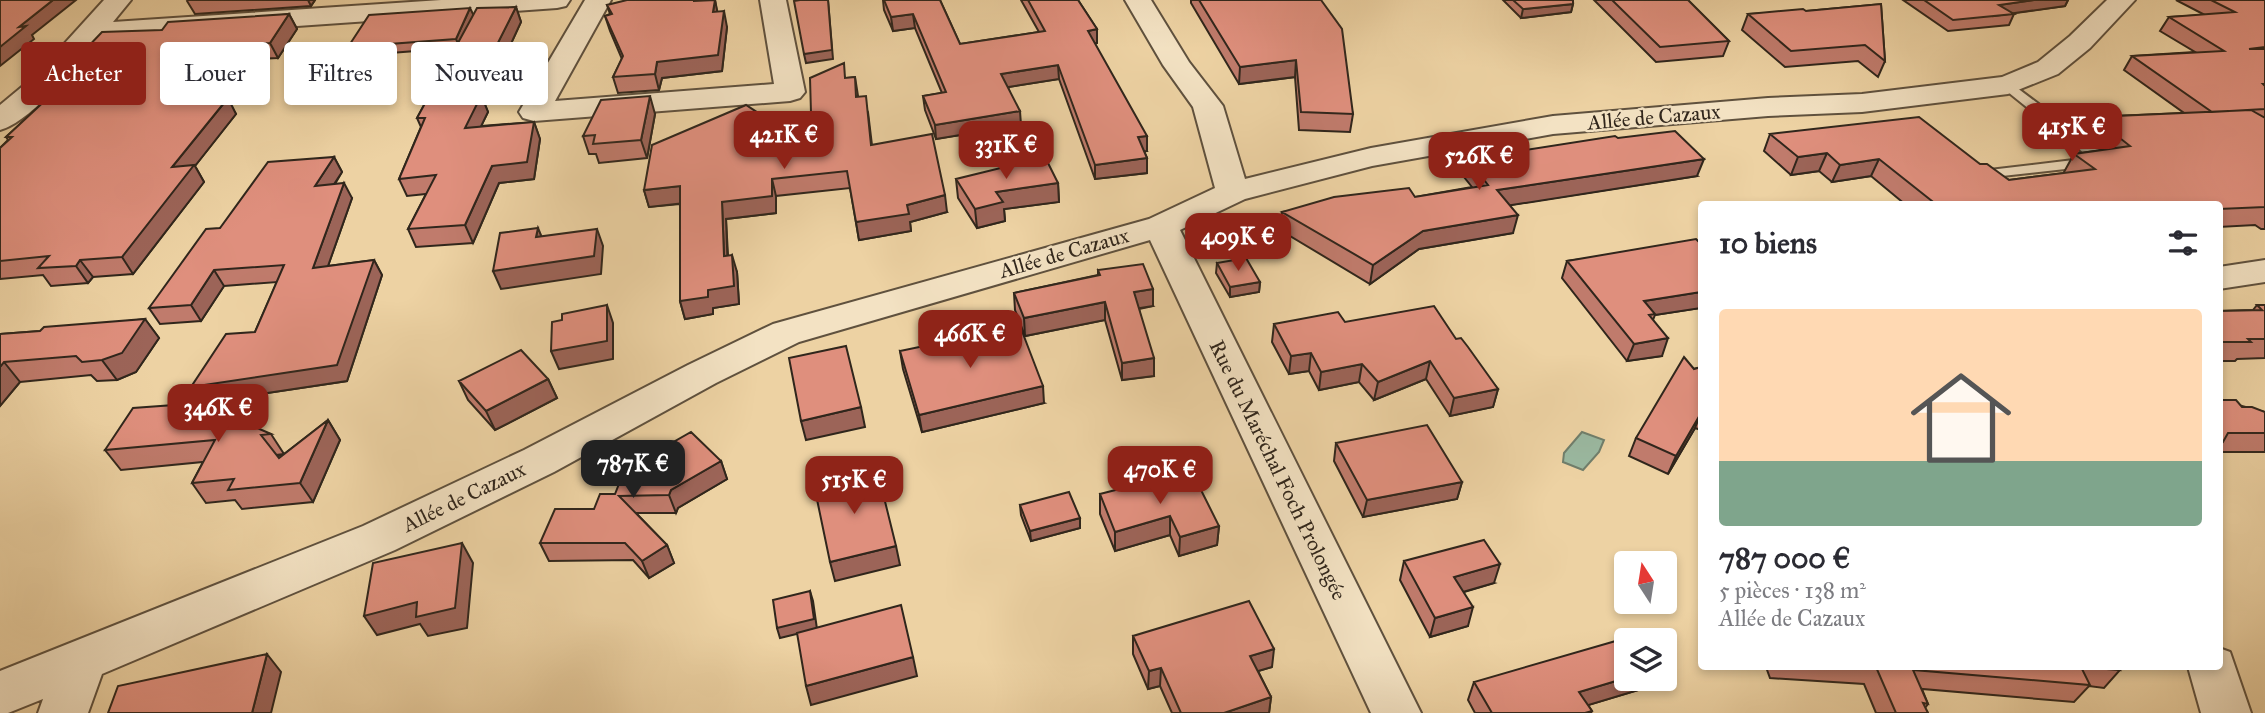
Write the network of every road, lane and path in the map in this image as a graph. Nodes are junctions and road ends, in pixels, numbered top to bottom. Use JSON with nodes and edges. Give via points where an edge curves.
{"nodes":[{"id":1,"x":118,"y":0,"type":"edge"},
{"id":2,"x":557,"y":0,"type":"edge"},
{"id":3,"x":598,"y":0,"type":"edge"},
{"id":4,"x":773,"y":0,"type":"edge"},
{"id":5,"x":1138,"y":0,"type":"edge"},
{"id":6,"x":2122,"y":0,"type":"edge"},
{"id":7,"x":92,"y":32,"type":"junction"},
{"id":8,"x":2008,"y":85,"type":"junction"},
{"id":9,"x":0,"y":121,"type":"edge"},
{"id":10,"x":1981,"y":176,"type":"edge"},
{"id":11,"x":1233,"y":192,"type":"junction"},
{"id":12,"x":1161,"y":226,"type":"junction"},
{"id":13,"x":82,"y":661,"type":"junction"},
{"id":14,"x":2214,"y":670,"type":"edge"},
{"id":15,"x":0,"y":694,"type":"edge"},
{"id":16,"x":63,"y":713,"type":"edge"},
{"id":17,"x":1396,"y":713,"type":"edge"},
{"id":18,"x":2226,"y":713,"type":"edge"}],
"edges":[{"from":1,"to":7,"type":"street"},
{"from":2,"to":7,"type":"street"},
{"from":3,"to":4,"type":"street","via":[[534,112],[790,92]]},
{"from":5,"to":11,"type":"street","via":[[1208,106]]},
{"from":6,"to":8,"type":"street","name":"Allée de Cazaux","via":[[2048,68]]},
{"from":7,"to":9,"type":"street"},
{"from":8,"to":10,"type":"lane","via":[[2104,162]]},
{"from":8,"to":11,"type":"street","name":"Allée de Cazaux","via":[[1862,103],[1553,125],[1371,157]]},
{"from":11,"to":12,"type":"street","name":"Allée de Cazaux"},
{"from":12,"to":13,"type":"street","name":"Allée de Cazaux","via":[[786,333],[379,538]]},
{"from":12,"to":17,"type":"street","name":"Rue du Maréchal Foch Prolongée"},
{"from":13,"to":15,"type":"street","name":"Allée de Cazaux"},
{"from":13,"to":16,"type":"street"},
{"from":14,"to":18,"type":"street"}]}
